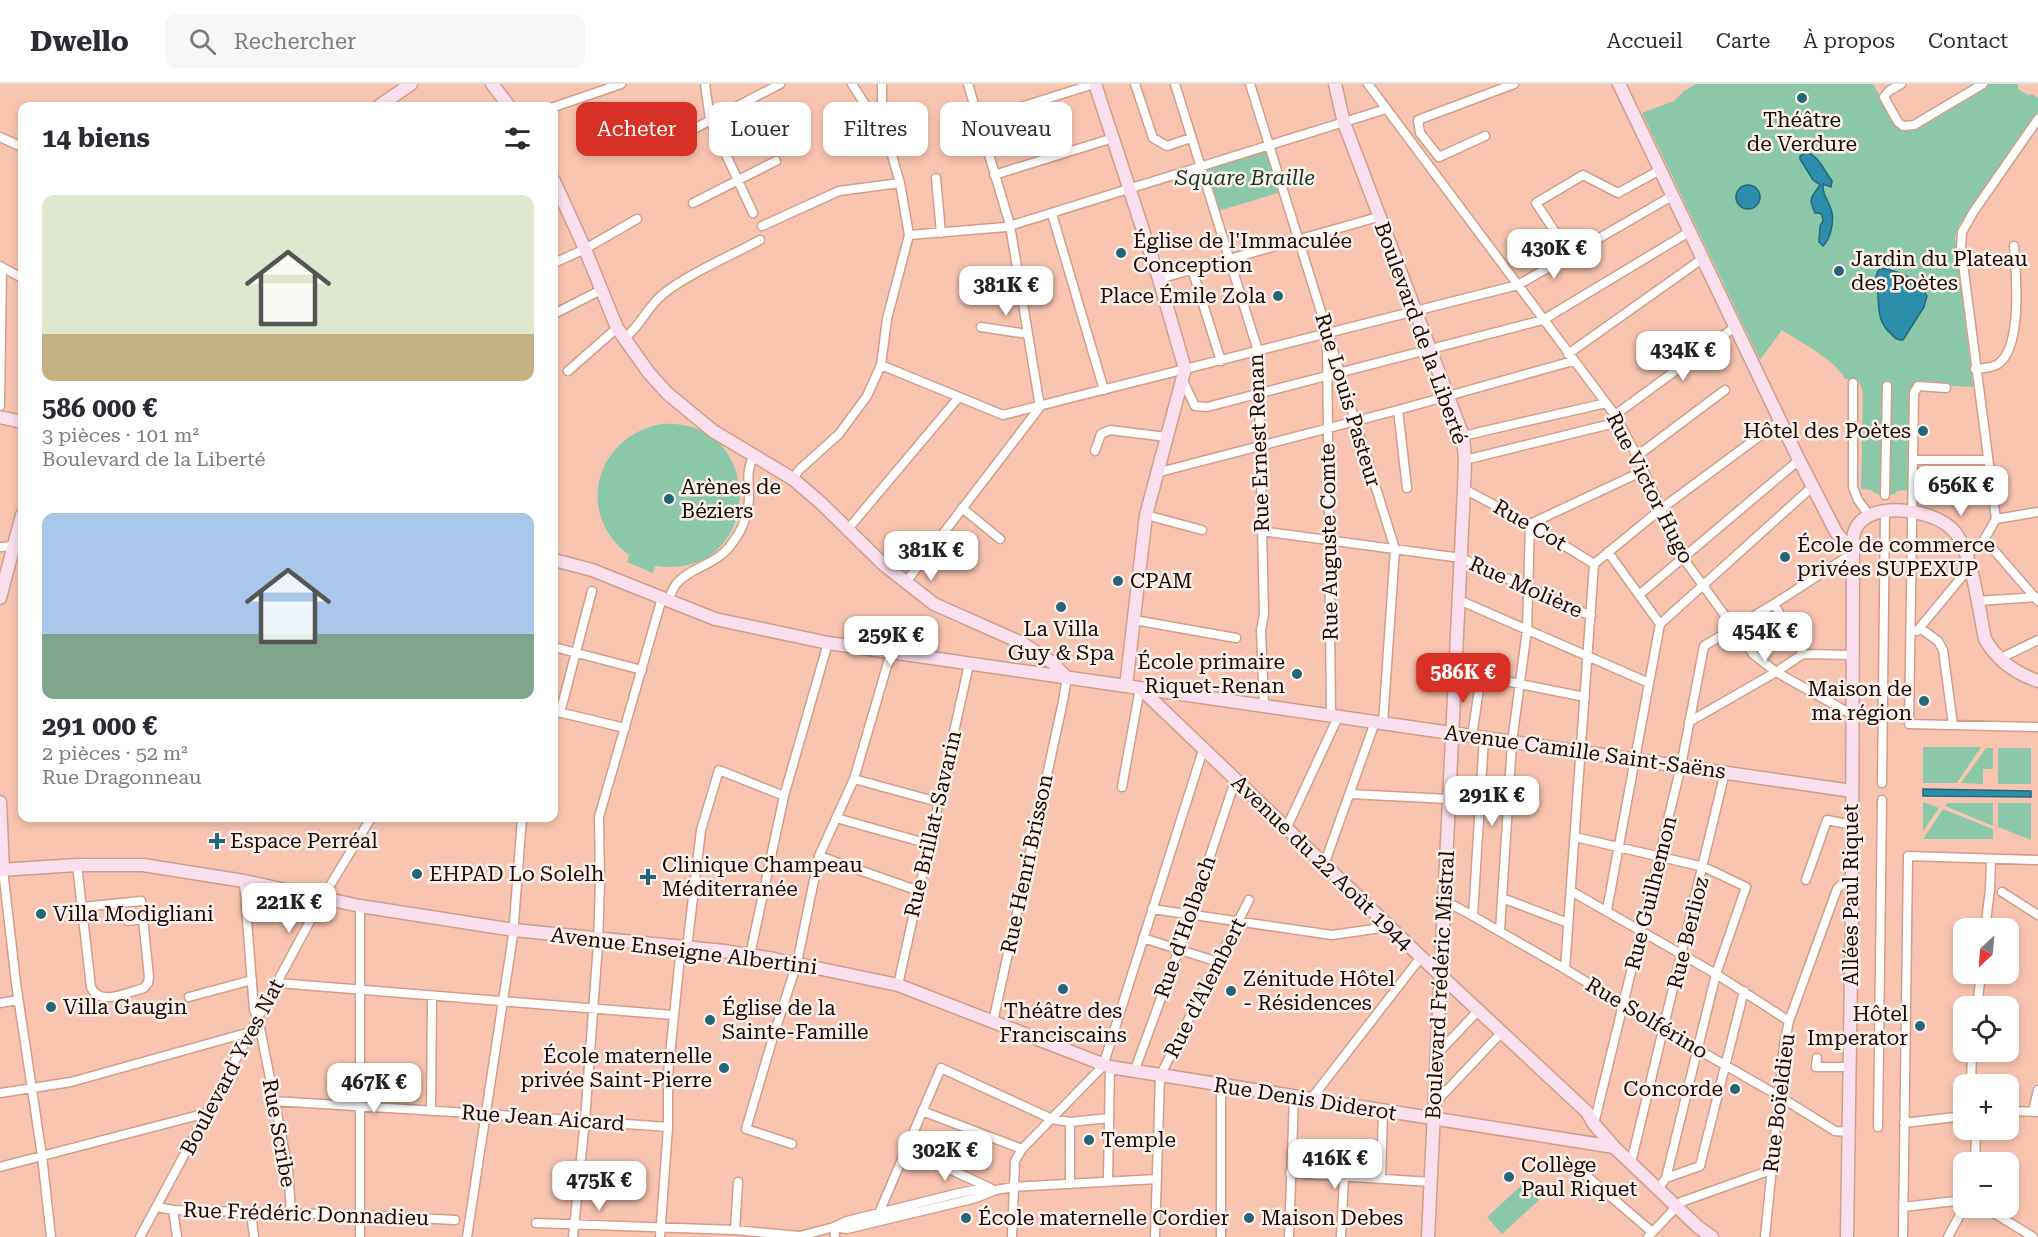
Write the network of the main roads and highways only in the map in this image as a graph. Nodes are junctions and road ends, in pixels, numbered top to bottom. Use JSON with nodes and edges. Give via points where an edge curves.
{"nodes":[{"id":1,"x":411,"y":84,"type":"edge"},
{"id":2,"x":492,"y":84,"type":"edge"},
{"id":3,"x":1094,"y":84,"type":"edge"},
{"id":4,"x":1335,"y":84,"type":"edge"},
{"id":5,"x":1618,"y":84,"type":"edge"},
{"id":6,"x":385,"y":102,"type":"edge"},
{"id":7,"x":506,"y":102,"type":"edge"},
{"id":8,"x":558,"y":190,"type":"edge"},
{"id":9,"x":0,"y":417,"type":"edge"},
{"id":10,"x":18,"y":421,"type":"edge"},
{"id":11,"x":1856,"y":529,"type":"junction"},
{"id":12,"x":18,"y":530,"type":"edge"},
{"id":13,"x":1836,"y":532,"type":"junction"},
{"id":14,"x":1852,"y":553,"type":"junction"},
{"id":15,"x":558,"y":561,"type":"edge"},
{"id":16,"x":0,"y":598,"type":"edge"},
{"id":17,"x":1067,"y":678,"type":"junction"},
{"id":18,"x":2038,"y":681,"type":"edge"},
{"id":19,"x":1126,"y":686,"type":"junction"},
{"id":20,"x":1140,"y":688,"type":"junction"},
{"id":21,"x":1452,"y":733,"type":"junction"},
{"id":22,"x":1852,"y":791,"type":"junction"},
{"id":23,"x":0,"y":802,"type":"edge"},
{"id":24,"x":2,"y":870,"type":"edge"},
{"id":25,"x":1440,"y":975,"type":"junction"},
{"id":26,"x":1107,"y":1066,"type":"joint"},
{"id":27,"x":1433,"y":1119,"type":"junction"},
{"id":28,"x":1614,"y":1147,"type":"junction"},
{"id":29,"x":1428,"y":1237,"type":"edge"},
{"id":30,"x":1712,"y":1237,"type":"edge"},
{"id":31,"x":1847,"y":1237,"type":"edge"}],
"edges":[{"from":1,"to":6,"type":"main road"},
{"from":2,"to":7,"type":"main road"},
{"from":3,"to":19,"type":"main road","via":[[1159,279],[1183,374],[1146,515]]},
{"from":4,"to":21,"type":"main road","name":"Boulevard de la Liberté","via":[[1344,123],[1378,217],[1463,436]]},
{"from":5,"to":13,"type":"main road"},
{"from":8,"to":17,"type":"main road","via":[[617,328],[667,393],[713,431],[793,479],[883,564],[934,604],[1022,643],[1053,663]]},
{"from":9,"to":10,"type":"main road"},
{"from":11,"to":13,"type":"main road"},
{"from":11,"to":14,"type":"main road","name":"Allées Paul Riquet"},
{"from":11,"to":18,"type":"main road","via":[[1876,512],[1912,512],[1927,514],[1953,530],[1968,560],[1985,639],[2012,669]]},
{"from":12,"to":16,"type":"main road"},
{"from":13,"to":14,"type":"main road"},
{"from":14,"to":22,"type":"main road","name":"Allées Paul Riquet"},
{"from":15,"to":17,"type":"main road","name":"Avenue Camille Saint-Saëns","via":[[592,570],[731,624],[828,643]]},
{"from":17,"to":19,"type":"main road","name":"Avenue Camille Saint-Saëns"},
{"from":19,"to":20,"type":"main road","name":"Avenue Camille Saint-Saëns"},
{"from":20,"to":21,"type":"main road","name":"Avenue Camille Saint-Saëns"},
{"from":20,"to":25,"type":"main road","name":"Avenue du 22 Août 1944"},
{"from":21,"to":22,"type":"main road","name":"Avenue Camille Saint-Saëns"},
{"from":21,"to":25,"type":"main road","name":"Boulevard Frédéric Mistral"},
{"from":22,"to":31,"type":"main road","name":"Allées Paul Riquet"},
{"from":23,"to":24,"type":"main road"},
{"from":24,"to":26,"type":"main road","name":"Avenue Enseigne Albertini","via":[[143,865],[514,930],[797,963],[898,985]]},
{"from":25,"to":27,"type":"main road","name":"Boulevard Frédéric Mistral"},
{"from":25,"to":28,"type":"main road","name":"Avenue du 22 Août 1944","via":[[1587,1112]]},
{"from":26,"to":27,"type":"main road","name":"Rue Denis Diderot"},
{"from":27,"to":28,"type":"main road","name":"Rue Denis Diderot"},
{"from":27,"to":29,"type":"main road","name":"Boulevard Frédéric Mistral"},
{"from":28,"to":30,"type":"main road","name":"Avenue du 22 Août 1944"}]}
